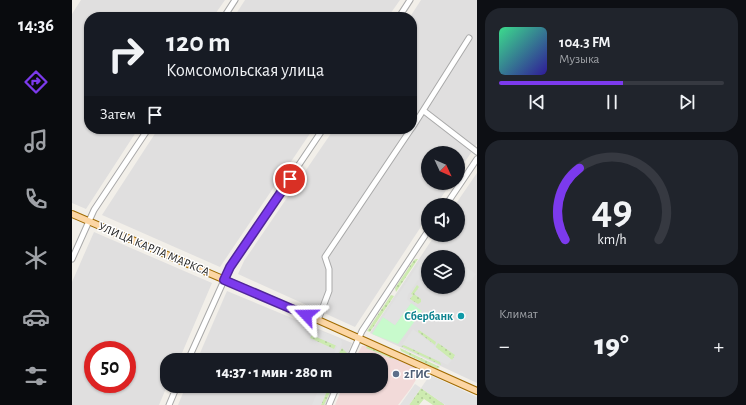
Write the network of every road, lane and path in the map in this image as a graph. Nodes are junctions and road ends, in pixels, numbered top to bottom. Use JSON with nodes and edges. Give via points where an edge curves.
{"nodes":[{"id":1,"x":235,"y":0,"type":"edge"},
{"id":2,"x":410,"y":0,"type":"edge"},
{"id":3,"x":227,"y":12,"type":"edge"},
{"id":4,"x":402,"y":12,"type":"edge"},
{"id":5,"x":469,"y":38,"type":"dead end"},
{"id":6,"x":424,"y":111,"type":"junction"},
{"id":7,"x":417,"y":122,"type":"edge"},
{"id":8,"x":145,"y":134,"type":"edge"},
{"id":9,"x":320,"y":134,"type":"edge"},
{"id":10,"x":409,"y":134,"type":"edge"},
{"id":11,"x":477,"y":152,"type":"edge"},
{"id":12,"x":477,"y":159,"type":"edge"},
{"id":13,"x":451,"y":198,"type":"edge"},
{"id":14,"x":72,"y":214,"type":"edge"},
{"id":15,"x":88,"y":222,"type":"junction"},
{"id":16,"x":421,"y":242,"type":"edge"},
{"id":17,"x":72,"y":259,"type":"edge"},
{"id":18,"x":224,"y":280,"type":"junction"},
{"id":19,"x":318,"y":320,"type":"junction"},
{"id":20,"x":358,"y":339,"type":"junction"},
{"id":21,"x":191,"y":353,"type":"edge"},
{"id":22,"x":352,"y":353,"type":"edge"},
{"id":23,"x":477,"y":391,"type":"edge"},
{"id":24,"x":174,"y":393,"type":"edge"},
{"id":25,"x":334,"y":393,"type":"edge"},
{"id":26,"x":169,"y":405,"type":"edge"},
{"id":27,"x":329,"y":405,"type":"edge"}],
"edges":[{"from":1,"to":3,"type":"street"},
{"from":2,"to":4,"type":"street"},
{"from":5,"to":6,"type":"street"},
{"from":6,"to":7,"type":"street"},
{"from":6,"to":11,"type":"street"},
{"from":8,"to":15,"type":"street"},
{"from":9,"to":18,"type":"street","via":[[230,267]]},
{"from":10,"to":19,"type":"street","via":[[325,256],[329,269],[329,292]]},
{"from":12,"to":13,"type":"street"},
{"from":14,"to":15,"type":"main road","name":"УЛИЦА КАРЛА МАРКСА"},
{"from":15,"to":17,"type":"street"},
{"from":15,"to":18,"type":"main road","name":"УЛИЦА КАРЛА МАРКСА"},
{"from":16,"to":20,"type":"street"},
{"from":18,"to":19,"type":"main road","name":"УЛИЦА КАРЛА МАРКСА"},
{"from":18,"to":21,"type":"street"},
{"from":19,"to":20,"type":"main road","name":"УЛИЦА КАРЛА МАРКСА"},
{"from":20,"to":22,"type":"street"},
{"from":20,"to":23,"type":"main road","name":"УЛИЦА КАРЛА МАРКСА"},
{"from":24,"to":26,"type":"street"},
{"from":25,"to":27,"type":"street"}]}
